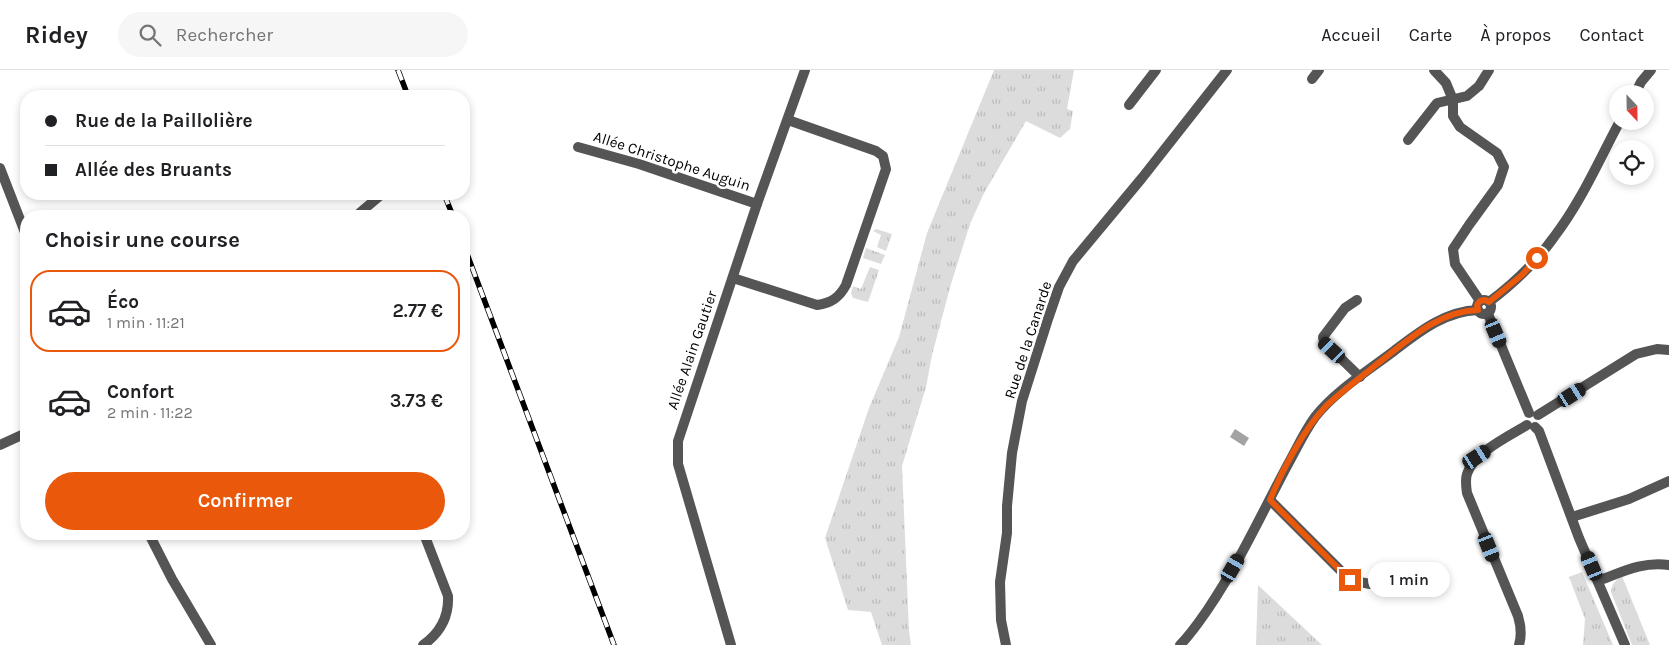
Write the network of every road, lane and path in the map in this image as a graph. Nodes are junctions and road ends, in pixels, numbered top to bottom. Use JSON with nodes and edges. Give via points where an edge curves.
{"nodes":[{"id":1,"x":805,"y":70,"type":"edge"},
{"id":2,"x":1156,"y":70,"type":"edge"},
{"id":3,"x":1227,"y":70,"type":"edge"},
{"id":4,"x":1318,"y":70,"type":"edge"},
{"id":5,"x":1434,"y":70,"type":"edge"},
{"id":6,"x":1489,"y":70,"type":"edge"},
{"id":7,"x":1651,"y":70,"type":"edge"},
{"id":8,"x":1312,"y":79,"type":"dead end"},
{"id":9,"x":1640,"y":85,"type":"edge"},
{"id":10,"x":1453,"y":100,"type":"junction"},
{"id":11,"x":1129,"y":105,"type":"dead end"},
{"id":12,"x":788,"y":120,"type":"junction"},
{"id":13,"x":1615,"y":130,"type":"edge"},
{"id":14,"x":1408,"y":140,"type":"dead end"},
{"id":15,"x":578,"y":147,"type":"dead end"},
{"id":16,"x":0,"y":168,"type":"edge"},
{"id":17,"x":375,"y":200,"type":"edge"},
{"id":18,"x":757,"y":204,"type":"junction"},
{"id":19,"x":363,"y":210,"type":"edge"},
{"id":20,"x":20,"y":220,"type":"edge"},
{"id":21,"x":733,"y":278,"type":"junction"},
{"id":22,"x":1356,"y":300,"type":"dead end"},
{"id":23,"x":1484,"y":307,"type":"junction"},
{"id":24,"x":1669,"y":350,"type":"edge"},
{"id":25,"x":1360,"y":377,"type":"junction"},
{"id":26,"x":1534,"y":414,"type":"junction"},
{"id":27,"x":1531,"y":426,"type":"junction"},
{"id":28,"x":20,"y":436,"type":"edge"},
{"id":29,"x":0,"y":445,"type":"edge"},
{"id":30,"x":1669,"y":481,"type":"edge"},
{"id":31,"x":1270,"y":500,"type":"junction"},
{"id":32,"x":1572,"y":516,"type":"junction"},
{"id":33,"x":152,"y":540,"type":"edge"},
{"id":34,"x":426,"y":540,"type":"edge"},
{"id":35,"x":1669,"y":565,"type":"edge"},
{"id":36,"x":1598,"y":581,"type":"junction"},
{"id":37,"x":1370,"y":584,"type":"dead end"},
{"id":38,"x":212,"y":645,"type":"edge"},
{"id":39,"x":423,"y":645,"type":"edge"},
{"id":40,"x":731,"y":645,"type":"edge"},
{"id":41,"x":1006,"y":645,"type":"edge"},
{"id":42,"x":1180,"y":645,"type":"edge"},
{"id":43,"x":1519,"y":645,"type":"edge"},
{"id":44,"x":1625,"y":645,"type":"edge"}],
"edges":[{"from":1,"to":12,"type":"street","name":"Allée Alain Gautier"},
{"from":2,"to":11,"type":"street"},
{"from":3,"to":41,"type":"street","name":"Rue de la Canarde","via":[[1073,261],[1059,287],[1022,401],[1012,453],[1000,582],[1001,620]]},
{"from":4,"to":8,"type":"street"},
{"from":5,"to":10,"type":"street","via":[[1446,83]]},
{"from":6,"to":10,"type":"street","via":[[1468,96]]},
{"from":7,"to":9,"type":"street"},
{"from":10,"to":14,"type":"street","via":[[1437,103]]},
{"from":10,"to":23,"type":"street","via":[[1453,116],[1460,127],[1497,152],[1504,167],[1498,186],[1453,250],[1455,264]]},
{"from":12,"to":18,"type":"street","name":"Allée Alain Gautier"},
{"from":12,"to":21,"type":"street","via":[[883,156],[886,169],[846,285],[837,298],[817,305]]},
{"from":13,"to":23,"type":"street","via":[[1554,238],[1522,275]]},
{"from":15,"to":18,"type":"street","name":"Allée Christophe Auguin","via":[[625,159]]},
{"from":16,"to":20,"type":"street"},
{"from":17,"to":19,"type":"street"},
{"from":18,"to":21,"type":"street","name":"Allée Alain Gautier"},
{"from":21,"to":40,"type":"street","name":"Allée Alain Gautier","via":[[678,441],[678,464]]},
{"from":22,"to":25,"type":"street","via":[[1345,308],[1323,337],[1324,342]]},
{"from":23,"to":25,"type":"street","via":[[1459,312],[1433,324]]},
{"from":23,"to":26,"type":"street"},
{"from":24,"to":26,"type":"street","via":[[1636,354]]},
{"from":25,"to":31,"type":"street","via":[[1332,400],[1306,430]]},
{"from":26,"to":27,"type":"street","via":[[1540,421]]},
{"from":27,"to":32,"type":"street","via":[[1538,431]]},
{"from":27,"to":43,"type":"street","via":[[1477,457],[1467,472],[1466,482],[1467,493],[1518,616]]},
{"from":28,"to":29,"type":"street"},
{"from":30,"to":32,"type":"street","via":[[1629,499]]},
{"from":31,"to":37,"type":"street","via":[[1350,580]]},
{"from":31,"to":42,"type":"street","via":[[1219,592]]},
{"from":32,"to":36,"type":"street"},
{"from":33,"to":38,"type":"street"},
{"from":34,"to":39,"type":"street","via":[[448,596],[448,605],[439,630]]},
{"from":35,"to":36,"type":"street","via":[[1635,566]]},
{"from":36,"to":44,"type":"street"}]}
